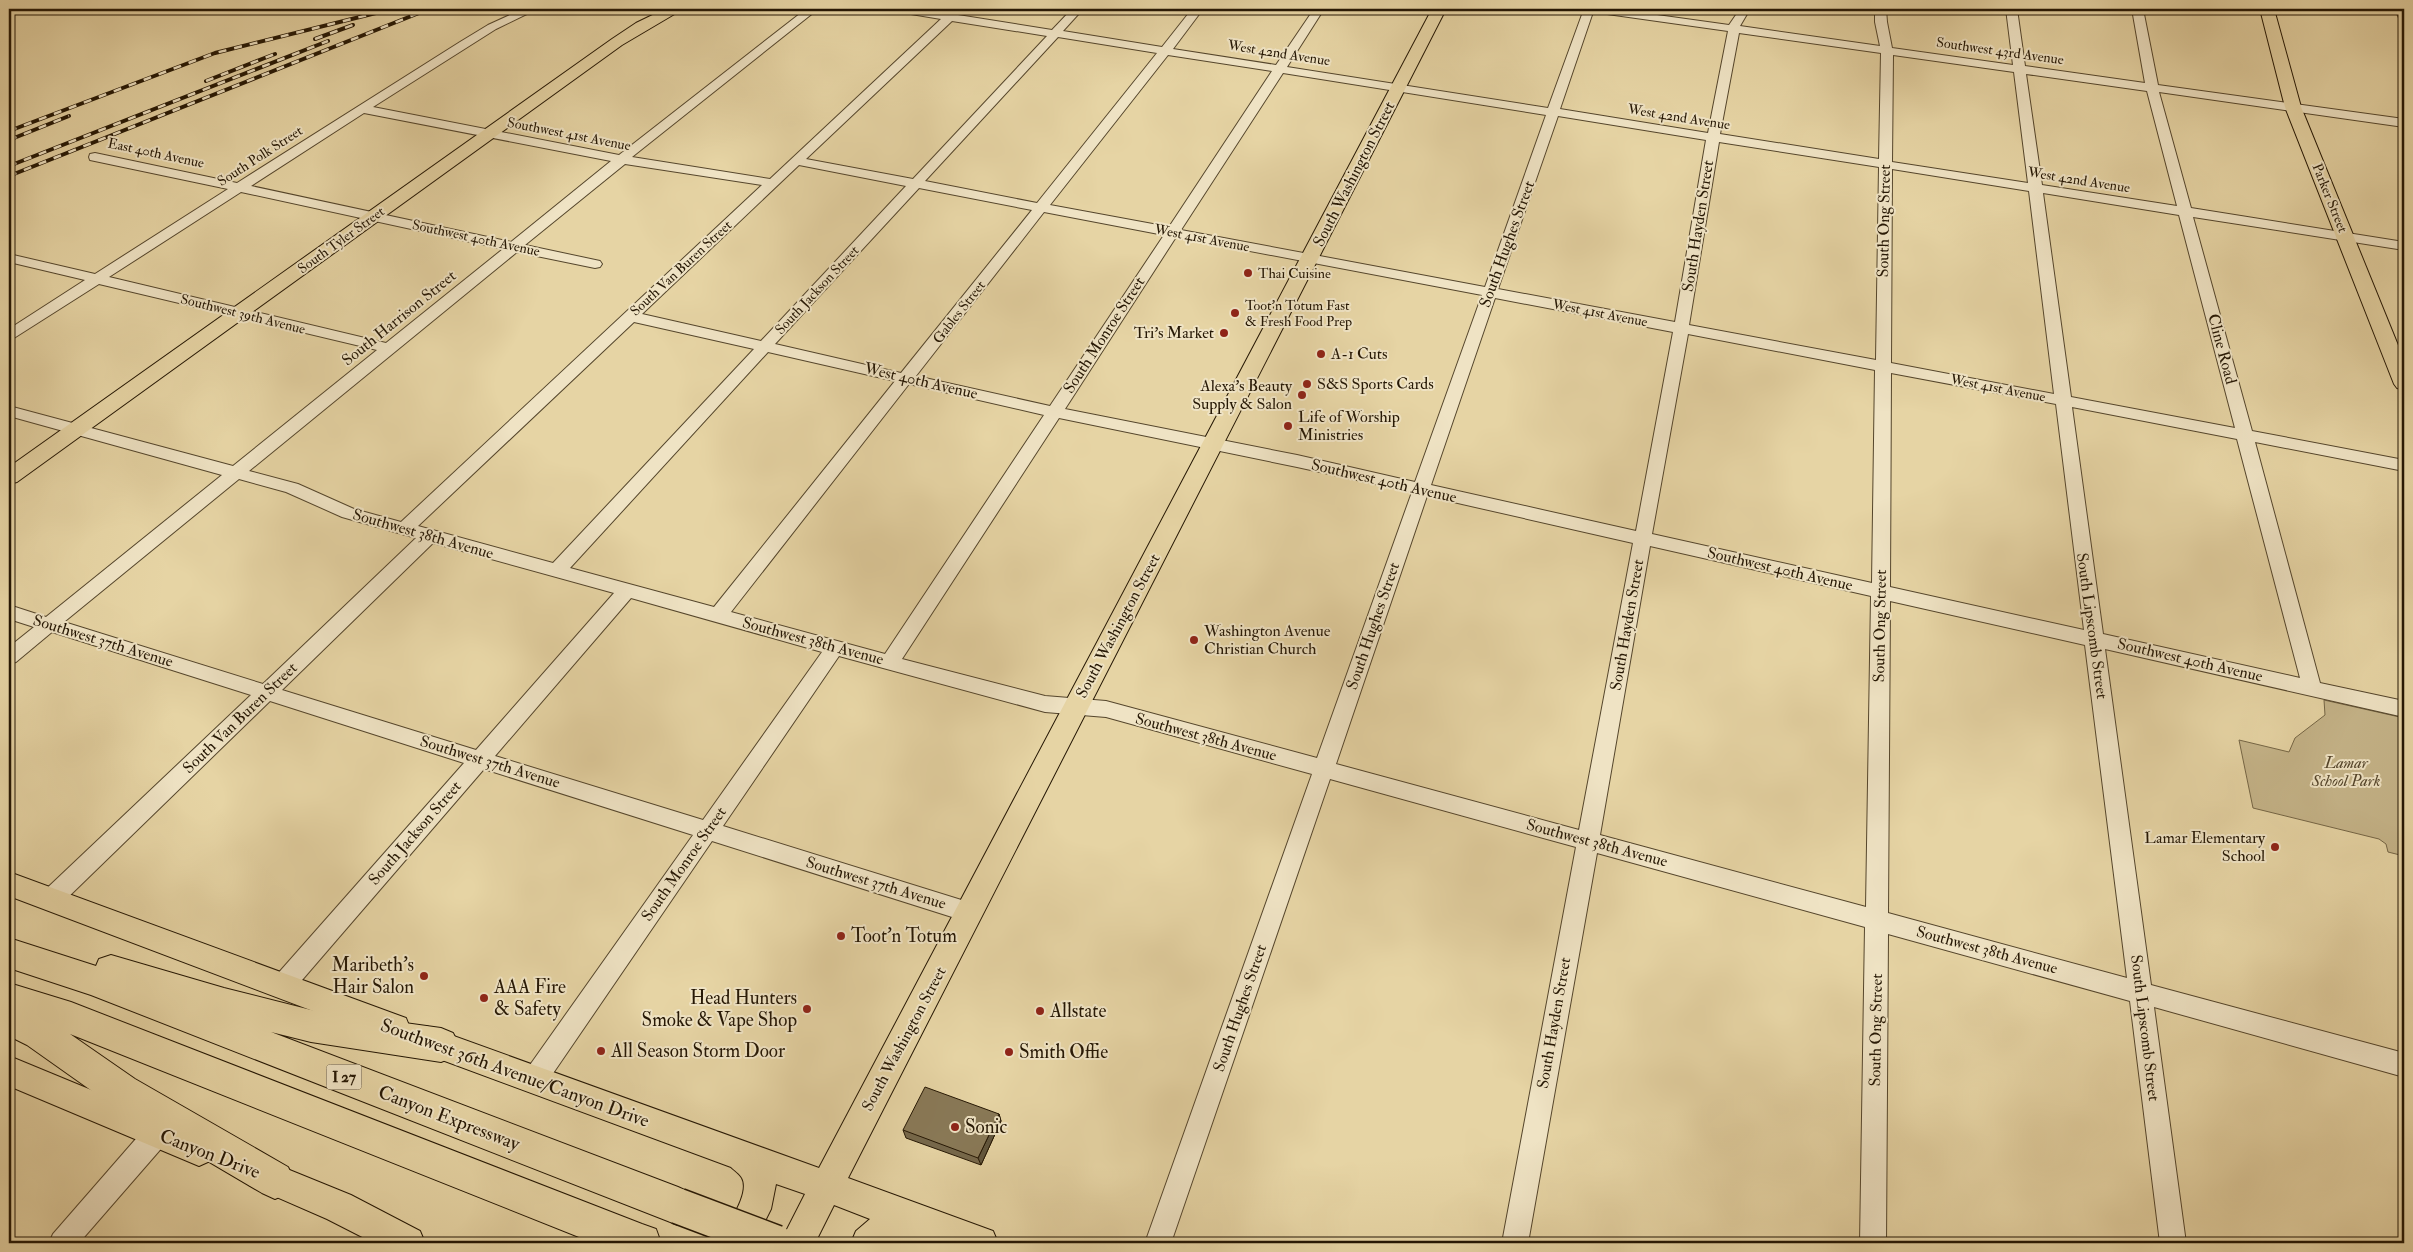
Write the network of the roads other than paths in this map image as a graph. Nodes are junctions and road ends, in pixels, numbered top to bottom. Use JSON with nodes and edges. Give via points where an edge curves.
{"nodes":[{"id":1,"x":531,"y":9,"type":"edge"},
{"id":2,"x":676,"y":9,"type":"edge"},
{"id":3,"x":813,"y":9,"type":"edge"},
{"id":4,"x":899,"y":9,"type":"edge"},
{"id":5,"x":1078,"y":9,"type":"edge"},
{"id":6,"x":1198,"y":9,"type":"edge"},
{"id":7,"x":1319,"y":9,"type":"edge"},
{"id":8,"x":1439,"y":9,"type":"edge"},
{"id":9,"x":1590,"y":9,"type":"edge"},
{"id":10,"x":1745,"y":9,"type":"edge"},
{"id":11,"x":1880,"y":9,"type":"edge"},
{"id":12,"x":2012,"y":9,"type":"edge"},
{"id":13,"x":2138,"y":9,"type":"edge"},
{"id":14,"x":2267,"y":9,"type":"edge"},
{"id":15,"x":2400,"y":9,"type":"edge"},
{"id":16,"x":954,"y":13,"type":"edge"},
{"id":17,"x":2404,"y":18,"type":"edge"},
{"id":18,"x":1734,"y":29,"type":"junction"},
{"id":19,"x":1055,"y":33,"type":"junction"},
{"id":20,"x":1887,"y":50,"type":"junction"},
{"id":21,"x":1165,"y":51,"type":"junction"},
{"id":22,"x":1280,"y":68,"type":"junction"},
{"id":23,"x":2020,"y":69,"type":"junction"},
{"id":24,"x":1399,"y":87,"type":"junction"},
{"id":25,"x":2152,"y":87,"type":"junction"},
{"id":26,"x":2293,"y":108,"type":"junction"},
{"id":27,"x":362,"y":109,"type":"junction"},
{"id":28,"x":1554,"y":112,"type":"junction"},
{"id":29,"x":2404,"y":123,"type":"edge"},
{"id":30,"x":488,"y":134,"type":"junction"},
{"id":31,"x":1713,"y":137,"type":"junction"},
{"id":32,"x":95,"y":157,"type":"dead end"},
{"id":33,"x":621,"y":160,"type":"junction"},
{"id":34,"x":796,"y":161,"type":"junction"},
{"id":35,"x":1885,"y":164,"type":"junction"},
{"id":36,"x":916,"y":183,"type":"junction"},
{"id":37,"x":772,"y":184,"type":"junction"},
{"id":38,"x":239,"y":187,"type":"junction"},
{"id":39,"x":2035,"y":188,"type":"junction"},
{"id":40,"x":1042,"y":207,"type":"junction"},
{"id":41,"x":2186,"y":212,"type":"junction"},
{"id":42,"x":375,"y":216,"type":"junction"},
{"id":43,"x":1172,"y":232,"type":"junction"},
{"id":44,"x":2346,"y":237,"type":"junction"},
{"id":45,"x":514,"y":246,"type":"junction"},
{"id":46,"x":2404,"y":246,"type":"edge"},
{"id":47,"x":9,"y":258,"type":"edge"},
{"id":48,"x":1310,"y":258,"type":"junction"},
{"id":49,"x":596,"y":264,"type":"dead end"},
{"id":50,"x":97,"y":278,"type":"junction"},
{"id":51,"x":1489,"y":293,"type":"junction"},
{"id":52,"x":239,"y":313,"type":"junction"},
{"id":53,"x":629,"y":316,"type":"junction"},
{"id":54,"x":1681,"y":329,"type":"junction"},
{"id":55,"x":9,"y":335,"type":"edge"},
{"id":56,"x":765,"y":346,"type":"junction"},
{"id":57,"x":389,"y":348,"type":"junction"},
{"id":58,"x":1882,"y":366,"type":"junction"},
{"id":59,"x":906,"y":378,"type":"junction"},
{"id":60,"x":2404,"y":384,"type":"edge"},
{"id":61,"x":2062,"y":400,"type":"junction"},
{"id":62,"x":9,"y":411,"type":"edge"},
{"id":63,"x":1054,"y":412,"type":"junction"},
{"id":64,"x":76,"y":429,"type":"junction"},
{"id":65,"x":2244,"y":434,"type":"junction"},
{"id":66,"x":1214,"y":445,"type":"junction"},
{"id":67,"x":2404,"y":465,"type":"edge"},
{"id":68,"x":236,"y":473,"type":"junction"},
{"id":69,"x":9,"y":477,"type":"edge"},
{"id":70,"x":1421,"y":489,"type":"junction"},
{"id":71,"x":404,"y":529,"type":"junction"},
{"id":72,"x":429,"y":536,"type":"junction"},
{"id":73,"x":1643,"y":538,"type":"junction"},
{"id":74,"x":557,"y":570,"type":"junction"},
{"id":75,"x":627,"y":590,"type":"junction"},
{"id":76,"x":1880,"y":592,"type":"junction"},
{"id":77,"x":9,"y":612,"type":"edge"},
{"id":78,"x":718,"y":615,"type":"junction"},
{"id":79,"x":49,"y":624,"type":"junction"},
{"id":80,"x":2094,"y":639,"type":"junction"},
{"id":81,"x":835,"y":648,"type":"junction"},
{"id":82,"x":9,"y":657,"type":"edge"},
{"id":83,"x":890,"y":662,"type":"junction"},
{"id":84,"x":2312,"y":688,"type":"junction"},
{"id":85,"x":268,"y":693,"type":"junction"},
{"id":86,"x":1076,"y":706,"type":"junction"},
{"id":87,"x":2404,"y":709,"type":"edge"},
{"id":88,"x":480,"y":759,"type":"junction"},
{"id":89,"x":1323,"y":769,"type":"junction"},
{"id":90,"x":707,"y":831,"type":"junction"},
{"id":91,"x":1588,"y":840,"type":"junction"},
{"id":92,"x":9,"y":884,"type":"edge"},
{"id":93,"x":9,"y":891,"type":"edge"},
{"id":94,"x":51,"y":899,"type":"junction"},
{"id":95,"x":971,"y":913,"type":"junction"},
{"id":96,"x":1877,"y":920,"type":"junction"},
{"id":97,"x":11,"y":954,"type":"edge"},
{"id":98,"x":282,"y":986,"type":"junction"},
{"id":99,"x":2140,"y":992,"type":"junction"},
{"id":100,"x":9,"y":999,"type":"edge"},
{"id":101,"x":9,"y":1018,"type":"edge"},
{"id":102,"x":441,"y":1045,"type":"junction"},
{"id":103,"x":2404,"y":1065,"type":"edge"},
{"id":104,"x":9,"y":1071,"type":"edge"},
{"id":105,"x":534,"y":1080,"type":"junction"},
{"id":106,"x":156,"y":1134,"type":"junction"},
{"id":107,"x":739,"y":1154,"type":"junction"},
{"id":108,"x":275,"y":1180,"type":"junction"},
{"id":109,"x":827,"y":1186,"type":"junction"},
{"id":110,"x":923,"y":1222,"type":"junction"},
{"id":111,"x":62,"y":1243,"type":"edge"},
{"id":112,"x":408,"y":1243,"type":"edge"},
{"id":113,"x":642,"y":1243,"type":"edge"},
{"id":114,"x":736,"y":1243,"type":"edge"},
{"id":115,"x":776,"y":1243,"type":"edge"},
{"id":116,"x":797,"y":1243,"type":"edge"},
{"id":117,"x":868,"y":1243,"type":"edge"},
{"id":118,"x":981,"y":1243,"type":"edge"},
{"id":119,"x":1158,"y":1243,"type":"edge"},
{"id":120,"x":1515,"y":1243,"type":"edge"},
{"id":121,"x":1873,"y":1243,"type":"edge"},
{"id":122,"x":2173,"y":1243,"type":"edge"}],
"edges":[{"from":1,"to":27,"type":"street","name":"South Polk Street","via":[[492,27]]},
{"from":2,"to":30,"type":"main road","name":"South Tyler Street","via":[[616,42]]},
{"from":3,"to":33,"type":"street","name":"South Harrison Street"},
{"from":4,"to":16,"type":"street","name":"West 42nd Avenue"},
{"from":5,"to":19,"type":"street","name":"South Jackson Street"},
{"from":6,"to":21,"type":"street","name":"Gables Street"},
{"from":7,"to":22,"type":"street","name":"South Monroe Street"},
{"from":8,"to":24,"type":"main road","name":"South Washington Street"},
{"from":9,"to":18,"type":"street","name":"Southwest 43rd Avenue"},
{"from":9,"to":28,"type":"street","name":"South Hughes Street"},
{"from":10,"to":18,"type":"street","name":"South Hayden Street"},
{"from":11,"to":20,"type":"street","name":"South Ong Street"},
{"from":12,"to":23,"type":"street","name":"South Lipscomb Street"},
{"from":13,"to":25,"type":"street","name":"Cline Road"},
{"from":14,"to":26,"type":"main road","name":"Parker Street"},
{"from":15,"to":17,"type":"street"},
{"from":16,"to":19,"type":"street","name":"West 42nd Avenue"},
{"from":16,"to":34,"type":"street","name":"South Van Buren Street"},
{"from":18,"to":20,"type":"street","name":"Southwest 43rd Avenue"},
{"from":18,"to":31,"type":"street","name":"South Hayden Street"},
{"from":19,"to":21,"type":"street","name":"West 42nd Avenue"},
{"from":19,"to":36,"type":"street","name":"South Jackson Street"},
{"from":20,"to":23,"type":"street","name":"Southwest 43rd Avenue"},
{"from":20,"to":35,"type":"street","name":"South Ong Street"},
{"from":21,"to":22,"type":"street","name":"West 42nd Avenue"},
{"from":21,"to":40,"type":"street","name":"Gables Street"},
{"from":22,"to":24,"type":"street","name":"West 42nd Avenue"},
{"from":22,"to":43,"type":"street","name":"South Monroe Street"},
{"from":23,"to":25,"type":"street","name":"Southwest 43rd Avenue"},
{"from":23,"to":39,"type":"street","name":"South Lipscomb Street"},
{"from":24,"to":28,"type":"street","name":"West 42nd Avenue"},
{"from":24,"to":48,"type":"main road","name":"South Washington Street"},
{"from":25,"to":26,"type":"street","name":"Southwest 43rd Avenue"},
{"from":25,"to":41,"type":"street","name":"Cline Road"},
{"from":26,"to":29,"type":"street","name":"Southwest 43rd Avenue"},
{"from":26,"to":44,"type":"main road","name":"Parker Street"},
{"from":27,"to":30,"type":"street","name":"Southwest 41st Avenue"},
{"from":27,"to":38,"type":"street","name":"South Polk Street"},
{"from":28,"to":31,"type":"street","name":"West 42nd Avenue"},
{"from":28,"to":51,"type":"street","name":"South Hughes Street"},
{"from":30,"to":33,"type":"street","name":"Southwest 41st Avenue"},
{"from":30,"to":42,"type":"main road","name":"South Tyler Street"},
{"from":31,"to":35,"type":"street","name":"West 42nd Avenue"},
{"from":31,"to":54,"type":"street","name":"South Hayden Street"},
{"from":32,"to":38,"type":"street","name":"East 40th Avenue"},
{"from":33,"to":37,"type":"street","name":"Southwest 41st Avenue"},
{"from":33,"to":45,"type":"street","name":"South Harrison Street"},
{"from":34,"to":36,"type":"street","name":"West 41st Avenue"},
{"from":34,"to":37,"type":"street","name":"South Van Buren Street"},
{"from":35,"to":39,"type":"street","name":"West 42nd Avenue"},
{"from":35,"to":58,"type":"street","name":"South Ong Street"},
{"from":36,"to":40,"type":"street","name":"West 41st Avenue"},
{"from":36,"to":56,"type":"street","name":"South Jackson Street"},
{"from":37,"to":53,"type":"street","name":"South Van Buren Street"},
{"from":38,"to":42,"type":"street","name":"Southwest 40th Avenue"},
{"from":38,"to":50,"type":"street","name":"South Polk Street"},
{"from":39,"to":41,"type":"street","name":"West 42nd Avenue"},
{"from":39,"to":61,"type":"street","name":"South Lipscomb Street"},
{"from":40,"to":43,"type":"street","name":"West 41st Avenue"},
{"from":40,"to":59,"type":"street","name":"Gables Street"},
{"from":41,"to":44,"type":"street","name":"West 42nd Avenue"},
{"from":41,"to":65,"type":"street","name":"Cline Road"},
{"from":42,"to":45,"type":"street","name":"Southwest 40th Avenue"},
{"from":42,"to":52,"type":"main road","name":"South Tyler Street"},
{"from":43,"to":48,"type":"street","name":"West 41st Avenue"},
{"from":43,"to":63,"type":"street","name":"South Monroe Street"},
{"from":44,"to":46,"type":"street","name":"West 42nd Avenue"},
{"from":44,"to":60,"type":"main road","name":"Parker Street"},
{"from":45,"to":49,"type":"street","name":"Southwest 40th Avenue"},
{"from":45,"to":57,"type":"street","name":"South Harrison Street"},
{"from":47,"to":50,"type":"street","name":"Southwest 39th Avenue"},
{"from":48,"to":51,"type":"street","name":"West 41st Avenue"},
{"from":48,"to":66,"type":"main road","name":"South Washington Street"},
{"from":50,"to":52,"type":"street","name":"Southwest 39th Avenue"},
{"from":50,"to":55,"type":"street","name":"South Polk Street"},
{"from":51,"to":54,"type":"street","name":"West 41st Avenue"},
{"from":51,"to":70,"type":"street","name":"South Hughes Street"},
{"from":52,"to":57,"type":"street","name":"Southwest 39th Avenue"},
{"from":52,"to":64,"type":"main road","name":"South Tyler Street"},
{"from":53,"to":56,"type":"street","name":"West 40th Avenue"},
{"from":53,"to":71,"type":"street","name":"South Van Buren Street"},
{"from":54,"to":58,"type":"street","name":"West 41st Avenue"},
{"from":54,"to":73,"type":"street","name":"South Hayden Street"},
{"from":56,"to":59,"type":"street","name":"West 40th Avenue"},
{"from":56,"to":74,"type":"street","name":"South Jackson Street"},
{"from":57,"to":68,"type":"street","name":"South Harrison Street"},
{"from":58,"to":61,"type":"street","name":"West 41st Avenue"},
{"from":58,"to":76,"type":"street","name":"South Ong Street"},
{"from":59,"to":63,"type":"street","name":"West 40th Avenue"},
{"from":59,"to":78,"type":"street","name":"Gables Street"},
{"from":61,"to":65,"type":"street","name":"West 41st Avenue"},
{"from":61,"to":80,"type":"street","name":"South Lipscomb Street"},
{"from":62,"to":64,"type":"street","name":"Southwest 38th Avenue"},
{"from":63,"to":66,"type":"street","name":"West 40th Avenue"},
{"from":63,"to":83,"type":"street","name":"South Monroe Street"},
{"from":64,"to":68,"type":"street","name":"Southwest 38th Avenue"},
{"from":64,"to":69,"type":"main road","name":"South Tyler Street"},
{"from":65,"to":67,"type":"street","name":"West 41st Avenue"},
{"from":65,"to":84,"type":"street","name":"Cline Road"},
{"from":66,"to":70,"type":"street","name":"Southwest 40th Avenue"},
{"from":66,"to":86,"type":"main road","name":"South Washington Street"},
{"from":68,"to":71,"type":"street","name":"Southwest 38th Avenue","via":[[300,491],[341,511]]},
{"from":68,"to":79,"type":"street","name":"South Harrison Street"},
{"from":70,"to":73,"type":"street","name":"Southwest 40th Avenue"},
{"from":70,"to":89,"type":"street","name":"South Hughes Street"},
{"from":71,"to":72,"type":"street","name":"Southwest 38th Avenue"},
{"from":72,"to":74,"type":"street","name":"Southwest 38th Avenue"},
{"from":72,"to":85,"type":"street","name":"South Van Buren Street"},
{"from":73,"to":76,"type":"street","name":"Southwest 40th Avenue"},
{"from":73,"to":91,"type":"street","name":"South Hayden Street"},
{"from":74,"to":75,"type":"street","name":"Southwest 38th Avenue"},
{"from":75,"to":78,"type":"street","name":"Southwest 38th Avenue"},
{"from":75,"to":88,"type":"street","name":"South Jackson Street"},
{"from":76,"to":80,"type":"street","name":"Southwest 40th Avenue"},
{"from":76,"to":96,"type":"street","name":"South Ong Street"},
{"from":77,"to":79,"type":"street","name":"Southwest 37th Avenue"},
{"from":78,"to":81,"type":"street","name":"Southwest 38th Avenue"},
{"from":79,"to":82,"type":"street","name":"South Harrison Street"},
{"from":79,"to":85,"type":"street","name":"Southwest 37th Avenue"},
{"from":80,"to":84,"type":"street","name":"Southwest 40th Avenue"},
{"from":80,"to":99,"type":"street","name":"South Lipscomb Street"},
{"from":81,"to":83,"type":"street","name":"Southwest 38th Avenue"},
{"from":81,"to":90,"type":"street","name":"South Monroe Street"},
{"from":83,"to":86,"type":"street","name":"Southwest 38th Avenue","via":[[1045,704]]},
{"from":84,"to":87,"type":"street","name":"Southwest 40th Avenue"},
{"from":85,"to":88,"type":"street","name":"Southwest 37th Avenue"},
{"from":85,"to":94,"type":"street","name":"South Van Buren Street"},
{"from":86,"to":89,"type":"street","name":"Southwest 38th Avenue","via":[[1106,709]]},
{"from":86,"to":95,"type":"main road","name":"South Washington Street"},
{"from":88,"to":90,"type":"street","name":"Southwest 37th Avenue"},
{"from":88,"to":98,"type":"street","name":"South Jackson Street"},
{"from":89,"to":91,"type":"street","name":"Southwest 38th Avenue"},
{"from":89,"to":119,"type":"street","name":"South Hughes Street"},
{"from":90,"to":95,"type":"street","name":"Southwest 37th Avenue"},
{"from":90,"to":105,"type":"street","name":"South Monroe Street"},
{"from":91,"to":96,"type":"street","name":"Southwest 38th Avenue"},
{"from":91,"to":120,"type":"street","name":"South Hayden Street"},
{"from":92,"to":94,"type":"main road"},
{"from":93,"to":94,"type":"main road"},
{"from":94,"to":98,"type":"main road","name":"Southwest 36th Avenue/Canyon Drive"},
{"from":95,"to":109,"type":"main road","name":"South Washington Street"},
{"from":96,"to":99,"type":"street","name":"Southwest 38th Avenue"},
{"from":96,"to":121,"type":"street","name":"South Ong Street"},
{"from":97,"to":102,"type":"highway","via":[[114,970],[224,1004],[311,1026]]},
{"from":97,"to":115,"type":"highway","name":"Canyon Expressway","number":"I 27","bridge":true,"via":[[93,980]]},
{"from":98,"to":102,"type":"main road","name":"Southwest 36th Avenue/Canyon Drive"},
{"from":99,"to":103,"type":"street","name":"Southwest 38th Avenue"},
{"from":99,"to":122,"type":"street","name":"South Lipscomb Street"},
{"from":100,"to":113,"type":"highway","via":[[71,1018]]},
{"from":101,"to":108,"type":"highway","via":[[39,1033],[122,1091]]},
{"from":102,"to":105,"type":"main road","name":"Southwest 36th Avenue/Canyon Drive"},
{"from":104,"to":106,"type":"main road","name":"Canyon Drive"},
{"from":105,"to":107,"type":"main road","name":"Southwest 36th Avenue/Canyon Drive"},
{"from":106,"to":108,"type":"main road","name":"Canyon Drive"},
{"from":106,"to":111,"type":"street"},
{"from":107,"to":109,"type":"main road","name":"Southwest 36th Avenue/Canyon Drive"},
{"from":107,"to":114,"type":"main road","via":[[751,1161],[761,1187],[758,1202]]},
{"from":108,"to":112,"type":"main road","name":"Canyon Drive","via":[[339,1207]]},
{"from":109,"to":110,"type":"main road","name":"Southwest 36th Avenue/Canyon Drive"},
{"from":109,"to":116,"type":"main road","name":"South Washington Street"},
{"from":110,"to":117,"type":"main road","via":[[895,1224],[882,1230]]},
{"from":110,"to":118,"type":"main road","name":"Southwest 36th Avenue/Canyon Drive"}]}
